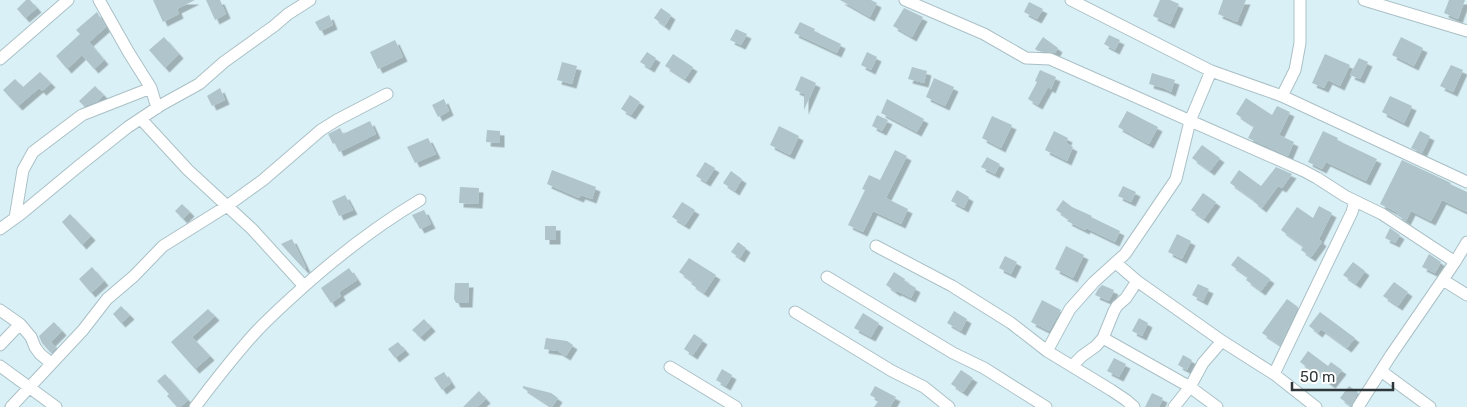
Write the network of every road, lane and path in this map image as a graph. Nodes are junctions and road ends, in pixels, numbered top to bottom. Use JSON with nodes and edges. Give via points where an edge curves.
{"nodes":[{"id":1,"x":68,"y":0,"type":"edge"},
{"id":2,"x":99,"y":0,"type":"edge"},
{"id":3,"x":310,"y":0,"type":"edge"},
{"id":4,"x":905,"y":0,"type":"edge"},
{"id":5,"x":1071,"y":0,"type":"edge"},
{"id":6,"x":1300,"y":0,"type":"edge"},
{"id":7,"x":1364,"y":0,"type":"edge"},
{"id":8,"x":1467,"y":31,"type":"edge"},
{"id":9,"x":0,"y":59,"type":"edge"},
{"id":10,"x":1211,"y":71,"type":"junction"},
{"id":11,"x":152,"y":88,"type":"junction"},
{"id":12,"x":387,"y":94,"type":"dead end"},
{"id":13,"x":1282,"y":96,"type":"junction"},
{"id":14,"x":157,"y":108,"type":"junction"},
{"id":15,"x":141,"y":119,"type":"junction"},
{"id":16,"x":1190,"y":121,"type":"junction"},
{"id":17,"x":1467,"y":182,"type":"edge"},
{"id":18,"x":420,"y":200,"type":"dead end"},
{"id":19,"x":1355,"y":201,"type":"junction"},
{"id":20,"x":227,"y":206,"type":"junction"},
{"id":21,"x":16,"y":218,"type":"junction"},
{"id":22,"x":0,"y":229,"type":"edge"},
{"id":23,"x":1467,"y":242,"type":"edge"},
{"id":24,"x":876,"y":246,"type":"dead end"},
{"id":25,"x":1455,"y":262,"type":"junction"},
{"id":26,"x":1116,"y":263,"type":"junction"},
{"id":27,"x":827,"y":277,"type":"dead end"},
{"id":28,"x":1443,"y":280,"type":"junction"},
{"id":29,"x":1138,"y":281,"type":"junction"},
{"id":30,"x":304,"y":286,"type":"junction"},
{"id":31,"x":1467,"y":295,"type":"edge"},
{"id":32,"x":0,"y":310,"type":"edge"},
{"id":33,"x":795,"y":312,"type":"dead end"},
{"id":34,"x":20,"y":324,"type":"junction"},
{"id":35,"x":1103,"y":338,"type":"junction"},
{"id":36,"x":1222,"y":341,"type":"junction"},
{"id":37,"x":0,"y":345,"type":"edge"},
{"id":38,"x":1047,"y":350,"type":"junction"},
{"id":39,"x":51,"y":363,"type":"junction"},
{"id":40,"x":0,"y":366,"type":"edge"},
{"id":41,"x":670,"y":366,"type":"dead end"},
{"id":42,"x":1072,"y":366,"type":"junction"},
{"id":43,"x":1381,"y":371,"type":"junction"},
{"id":44,"x":1274,"y":374,"type":"junction"},
{"id":45,"x":1190,"y":387,"type":"junction"},
{"id":46,"x":29,"y":388,"type":"junction"},
{"id":47,"x":11,"y":407,"type":"edge"},
{"id":48,"x":56,"y":407,"type":"edge"},
{"id":49,"x":194,"y":407,"type":"edge"},
{"id":50,"x":736,"y":407,"type":"edge"},
{"id":51,"x":949,"y":407,"type":"edge"},
{"id":52,"x":1046,"y":407,"type":"edge"},
{"id":53,"x":1134,"y":407,"type":"edge"},
{"id":54,"x":1174,"y":407,"type":"edge"},
{"id":55,"x":1217,"y":407,"type":"edge"},
{"id":56,"x":1316,"y":407,"type":"edge"},
{"id":57,"x":1358,"y":407,"type":"edge"},
{"id":58,"x":1430,"y":407,"type":"edge"}],
"edges":[{"from":1,"to":9,"type":"street"},
{"from":2,"to":11,"type":"street"},
{"from":3,"to":14,"type":"street","via":[[199,84]]},
{"from":4,"to":16,"type":"street","via":[[984,34],[1026,58],[1050,59]]},
{"from":5,"to":10,"type":"street"},
{"from":6,"to":13,"type":"street","via":[[1296,70]]},
{"from":7,"to":8,"type":"street"},
{"from":10,"to":13,"type":"street"},
{"from":10,"to":16,"type":"street"},
{"from":11,"to":14,"type":"street"},
{"from":11,"to":21,"type":"street","via":[[82,115],[33,152],[23,170]]},
{"from":12,"to":20,"type":"street","via":[[321,130]]},
{"from":13,"to":17,"type":"street"},
{"from":14,"to":15,"type":"street"},
{"from":15,"to":20,"type":"street"},
{"from":15,"to":21,"type":"street","via":[[100,148]]},
{"from":16,"to":19,"type":"street","via":[[1311,174]]},
{"from":16,"to":26,"type":"street","via":[[1176,179]]},
{"from":18,"to":30,"type":"street","via":[[341,254]]},
{"from":19,"to":25,"type":"street","via":[[1382,214]]},
{"from":19,"to":44,"type":"street"},
{"from":20,"to":30,"type":"street"},
{"from":20,"to":39,"type":"street","via":[[157,252],[107,299]]},
{"from":21,"to":22,"type":"street"},
{"from":23,"to":25,"type":"street"},
{"from":24,"to":38,"type":"street","via":[[952,286]]},
{"from":25,"to":28,"type":"street"},
{"from":26,"to":29,"type":"street"},
{"from":26,"to":38,"type":"street","via":[[1070,309]]},
{"from":27,"to":52,"type":"street"},
{"from":28,"to":31,"type":"street"},
{"from":28,"to":43,"type":"street"},
{"from":29,"to":35,"type":"street","via":[[1114,311]]},
{"from":29,"to":36,"type":"street"},
{"from":30,"to":49,"type":"street","via":[[255,332]]},
{"from":32,"to":34,"type":"street"},
{"from":33,"to":51,"type":"street","via":[[924,388]]},
{"from":34,"to":37,"type":"street"},
{"from":34,"to":39,"type":"street","via":[[35,347]]},
{"from":35,"to":42,"type":"street"},
{"from":35,"to":45,"type":"street"},
{"from":36,"to":44,"type":"street"},
{"from":36,"to":45,"type":"street","via":[[1203,363]]},
{"from":38,"to":42,"type":"street"},
{"from":39,"to":46,"type":"street"},
{"from":40,"to":46,"type":"street"},
{"from":41,"to":50,"type":"street"},
{"from":42,"to":53,"type":"street"},
{"from":43,"to":57,"type":"street"},
{"from":43,"to":58,"type":"street"},
{"from":44,"to":56,"type":"street"},
{"from":45,"to":54,"type":"street"},
{"from":45,"to":55,"type":"street"},
{"from":46,"to":47,"type":"street"},
{"from":46,"to":48,"type":"street"}]}
